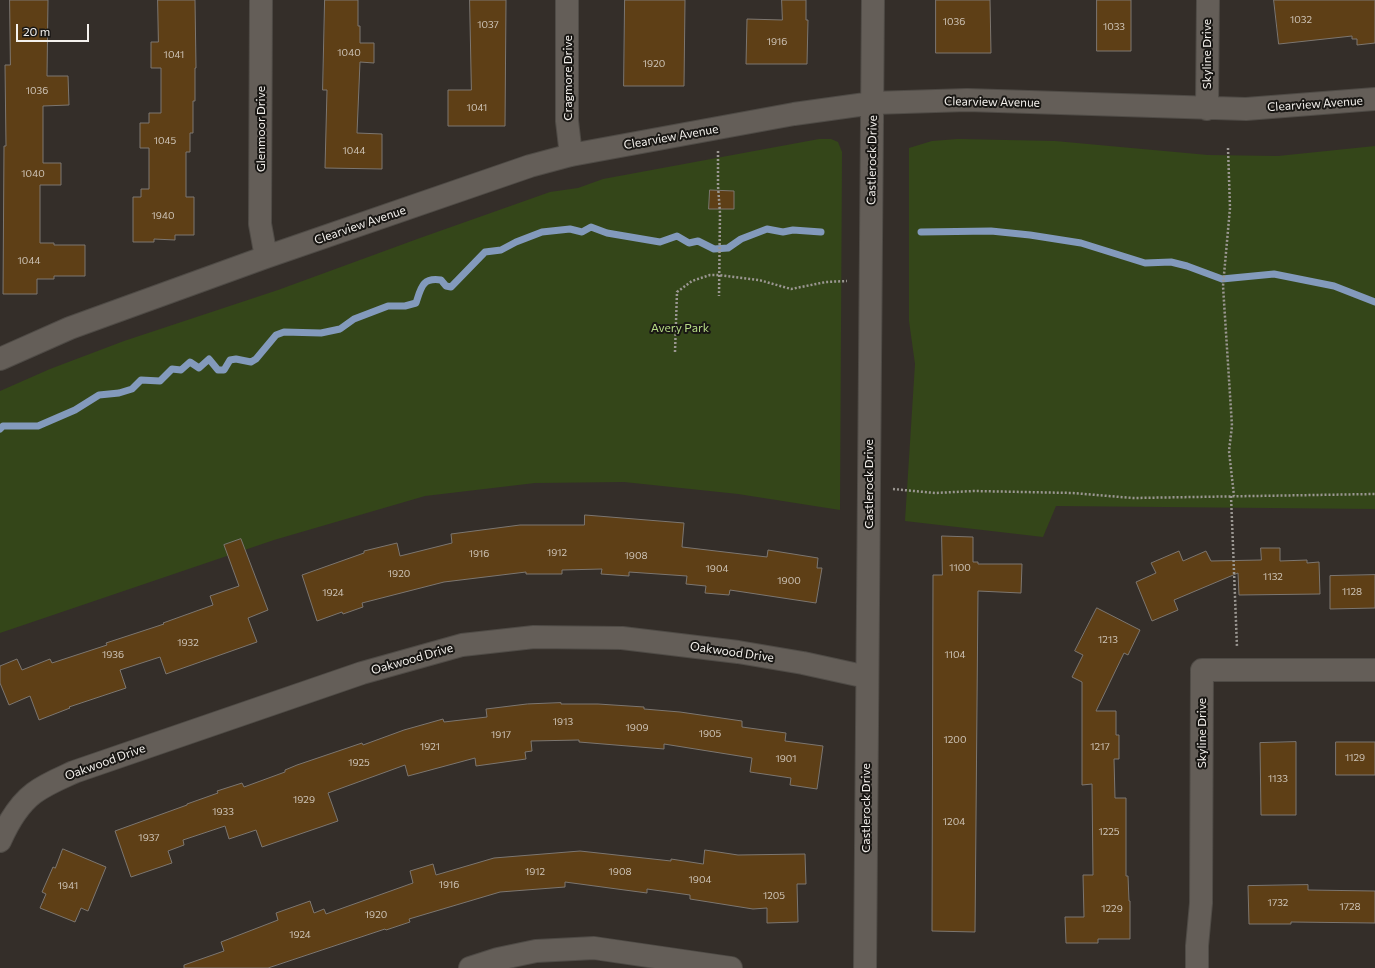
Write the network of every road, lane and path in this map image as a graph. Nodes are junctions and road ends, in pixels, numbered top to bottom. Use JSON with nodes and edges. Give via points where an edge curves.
{"nodes":[{"id":1,"x":261,"y":0,"type":"edge"},
{"id":2,"x":567,"y":0,"type":"edge"},
{"id":3,"x":874,"y":0,"type":"edge"},
{"id":4,"x":1208,"y":0,"type":"edge"},
{"id":5,"x":1375,"y":99,"type":"edge"},
{"id":6,"x":873,"y":103,"type":"junction"},
{"id":7,"x":1207,"y":109,"type":"junction"},
{"id":8,"x":716,"y":129,"type":"junction"},
{"id":9,"x":1228,"y":148,"type":"dead end"},
{"id":10,"x":571,"y":155,"type":"junction"},
{"id":11,"x":266,"y":257,"type":"junction"},
{"id":12,"x":719,"y":275,"type":"junction"},
{"id":13,"x":870,"y":281,"type":"junction"},
{"id":14,"x":719,"y":296,"type":"dead end"},
{"id":15,"x":675,"y":352,"type":"dead end"},
{"id":16,"x":0,"y":358,"type":"edge"},
{"id":17,"x":869,"y":486,"type":"junction"},
{"id":18,"x":1375,"y":494,"type":"edge"},
{"id":19,"x":1232,"y":496,"type":"junction"},
{"id":20,"x":1238,"y":670,"type":"junction"},
{"id":21,"x":1375,"y":670,"type":"edge"},
{"id":22,"x":867,"y":677,"type":"junction"},
{"id":23,"x":0,"y":842,"type":"edge"},
{"id":24,"x":470,"y":968,"type":"edge"},
{"id":25,"x":731,"y":968,"type":"edge"},
{"id":26,"x":865,"y":968,"type":"edge"},
{"id":27,"x":1197,"y":968,"type":"edge"}],
"edges":[{"from":1,"to":11,"type":"street","name":"Glenmoor Drive","via":[[260,224]]},
{"from":2,"to":10,"type":"street","name":"Cragmore Drive","via":[[567,121]]},
{"from":3,"to":6,"type":"street","name":"Castlerock Drive"},
{"from":4,"to":7,"type":"street","name":"Skyline Drive"},
{"from":5,"to":7,"type":"street","name":"Clearview Avenue","via":[[1246,109]]},
{"from":6,"to":7,"type":"street","name":"Clearview Avenue","via":[[967,100]]},
{"from":6,"to":8,"type":"street","name":"Clearview Avenue","via":[[794,114]]},
{"from":6,"to":13,"type":"street","name":"Castlerock Drive"},
{"from":8,"to":10,"type":"street","name":"Clearview Avenue"},
{"from":8,"to":12,"type":"path","via":[[719,152]]},
{"from":9,"to":19,"type":"path","via":[[1230,208],[1223,286],[1232,426],[1229,451]]},
{"from":10,"to":11,"type":"street","name":"Clearview Avenue","via":[[530,166]]},
{"from":11,"to":16,"type":"street","name":"Clearview Avenue","via":[[70,328]]},
{"from":12,"to":13,"type":"path","via":[[759,280],[791,289],[826,282]]},
{"from":12,"to":14,"type":"path"},
{"from":12,"to":15,"type":"path","via":[[692,281],[677,292]]},
{"from":13,"to":17,"type":"street","name":"Castlerock Drive"},
{"from":17,"to":19,"type":"path","via":[[935,493],[1073,493],[1132,498]]},
{"from":17,"to":22,"type":"street","name":"Castlerock Drive"},
{"from":18,"to":19,"type":"path"},
{"from":19,"to":20,"type":"path"},
{"from":20,"to":21,"type":"street","name":"Skyline Drive"},
{"from":20,"to":27,"type":"street","name":"Skyline Drive","via":[[1202,670],[1201,903]]},
{"from":22,"to":23,"type":"street","name":"Oakwood Drive","via":[[745,653],[622,638],[534,637],[462,645],[362,673],[74,772],[34,793],[6,826]]},
{"from":22,"to":26,"type":"street","name":"Castlerock Drive"},
{"from":24,"to":25,"type":"street","via":[[536,951],[594,948]]}]}
